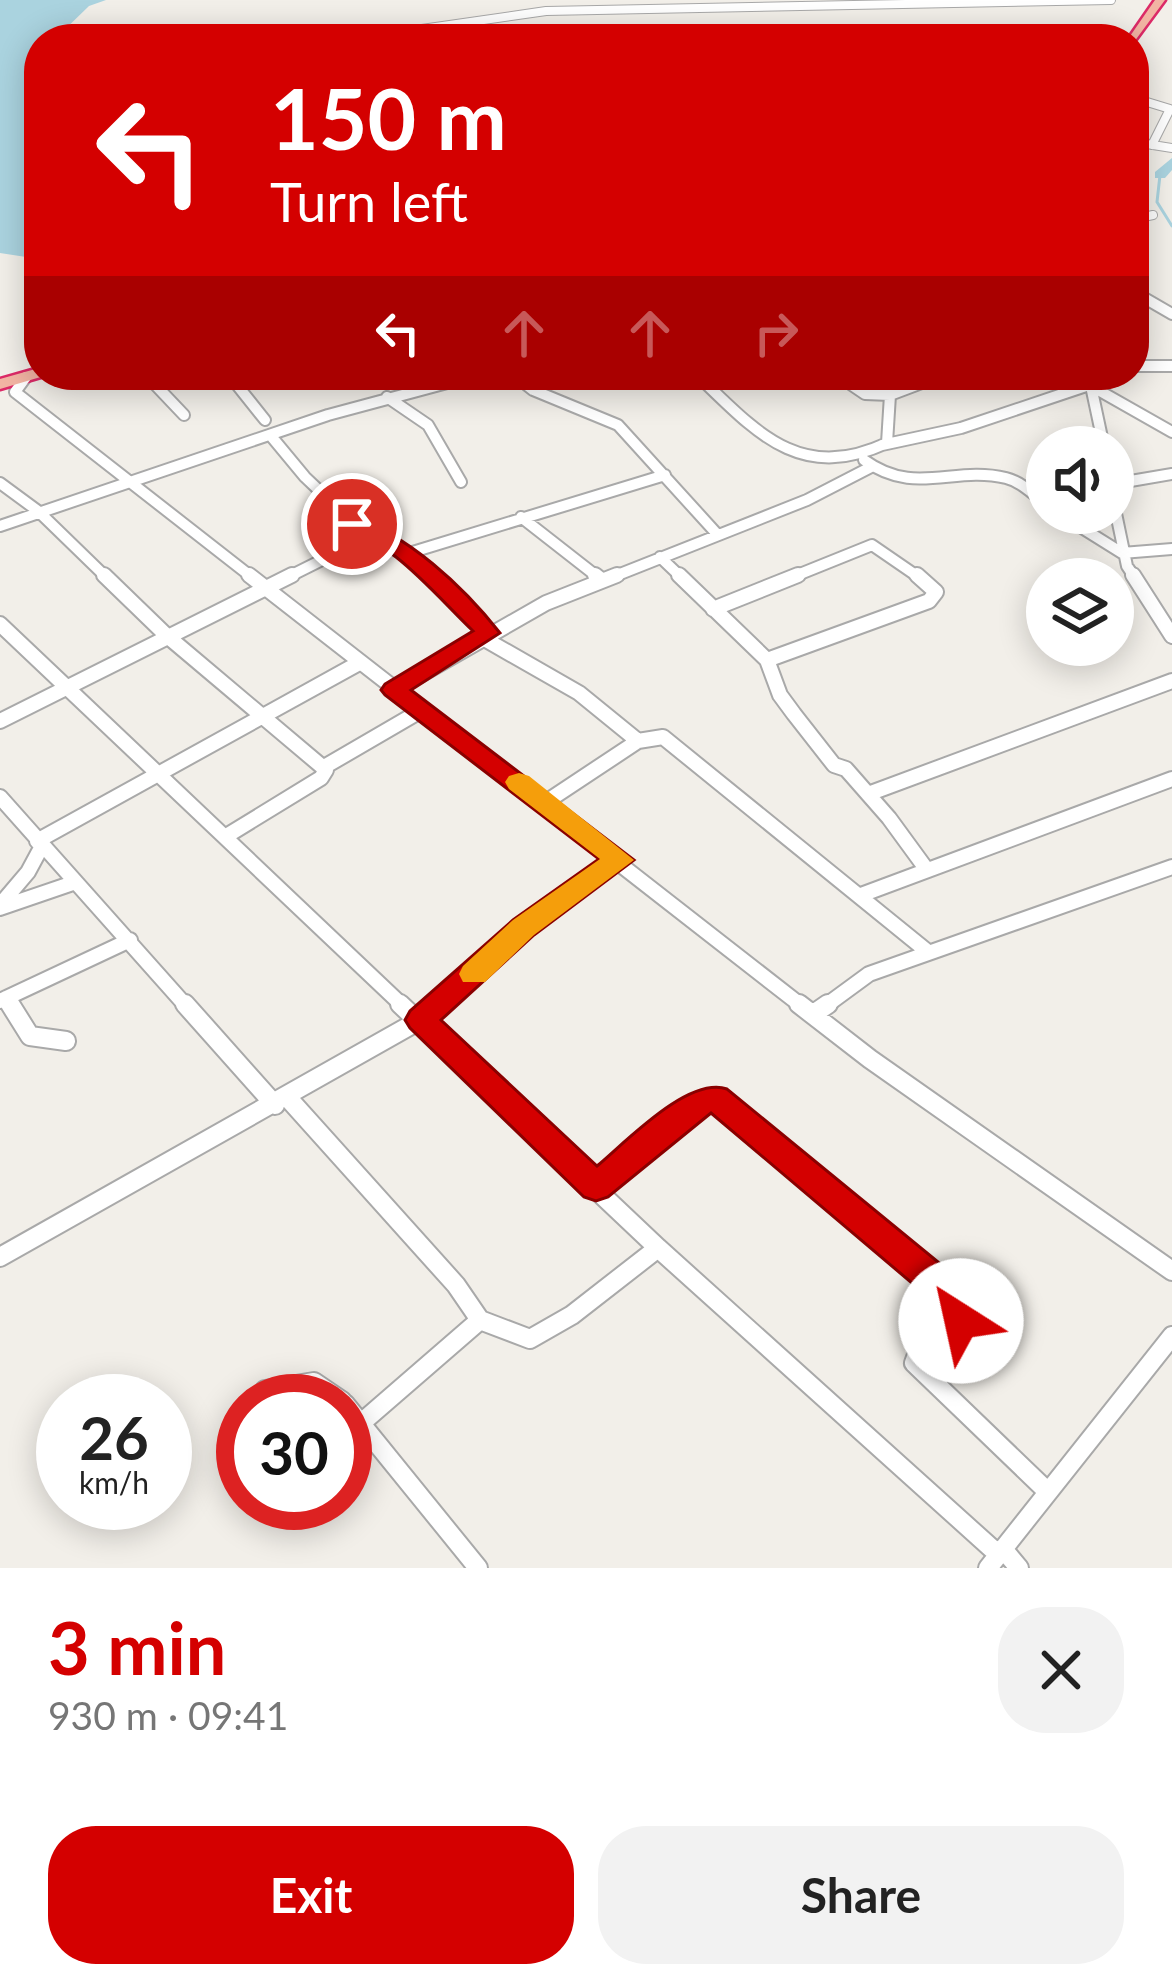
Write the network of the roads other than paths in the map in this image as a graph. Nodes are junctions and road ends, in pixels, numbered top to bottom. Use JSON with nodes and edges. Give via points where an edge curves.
{"nodes":[{"id":1,"x":1112,"y":0,"type":"edge"},
{"id":2,"x":452,"y":24,"type":"edge"},
{"id":3,"x":1149,"y":103,"type":"edge"},
{"id":4,"x":1149,"y":144,"type":"edge"},
{"id":5,"x":1152,"y":145,"type":"junction"},
{"id":6,"x":1172,"y":148,"type":"edge"},
{"id":7,"x":1153,"y":215,"type":"dead end"},
{"id":8,"x":1149,"y":216,"type":"edge"},
{"id":9,"x":24,"y":383,"type":"edge"},
{"id":10,"x":160,"y":390,"type":"edge"},
{"id":11,"x":241,"y":390,"type":"edge"},
{"id":12,"x":415,"y":390,"type":"edge"},
{"id":13,"x":531,"y":390,"type":"edge"},
{"id":14,"x":712,"y":390,"type":"edge"},
{"id":15,"x":859,"y":390,"type":"edge"},
{"id":16,"x":904,"y":390,"type":"edge"},
{"id":17,"x":1063,"y":390,"type":"edge"},
{"id":18,"x":1088,"y":390,"type":"edge"},
{"id":19,"x":1100,"y":390,"type":"edge"},
{"id":20,"x":890,"y":395,"type":"junction"},
{"id":21,"x":386,"y":397,"type":"junction"},
{"id":22,"x":184,"y":415,"type":"dead end"},
{"id":23,"x":265,"y":420,"type":"dead end"},
{"id":24,"x":1098,"y":426,"type":"edge"},
{"id":25,"x":1172,"y":432,"type":"edge"},
{"id":26,"x":271,"y":436,"type":"junction"},
{"id":27,"x":882,"y":446,"type":"junction"},
{"id":28,"x":862,"y":456,"type":"junction"},
{"id":29,"x":871,"y":467,"type":"junction"},
{"id":30,"x":1172,"y":474,"type":"edge"},
{"id":31,"x":665,"y":475,"type":"junction"},
{"id":32,"x":1134,"y":480,"type":"edge"},
{"id":33,"x":461,"y":482,"type":"dead end"},
{"id":34,"x":0,"y":483,"type":"edge"},
{"id":35,"x":135,"y":484,"type":"junction"},
{"id":36,"x":1026,"y":491,"type":"edge"},
{"id":37,"x":38,"y":511,"type":"junction"},
{"id":38,"x":521,"y":518,"type":"junction"},
{"id":39,"x":0,"y":526,"type":"edge"},
{"id":40,"x":717,"y":534,"type":"junction"},
{"id":41,"x":1092,"y":534,"type":"edge"},
{"id":42,"x":1119,"y":534,"type":"edge"},
{"id":43,"x":368,"y":537,"type":"junction"},
{"id":44,"x":1172,"y":548,"type":"edge"},
{"id":45,"x":1122,"y":553,"type":"junction"},
{"id":46,"x":406,"y":554,"type":"junction"},
{"id":47,"x":660,"y":557,"type":"junction"},
{"id":48,"x":600,"y":578,"type":"junction"},
{"id":49,"x":260,"y":587,"type":"junction"},
{"id":50,"x":713,"y":609,"type":"junction"},
{"id":51,"x":0,"y":624,"type":"edge"},
{"id":52,"x":166,"y":634,"type":"junction"},
{"id":53,"x":484,"y":635,"type":"junction"},
{"id":54,"x":1172,"y":636,"type":"edge"},
{"id":55,"x":767,"y":660,"type":"junction"},
{"id":56,"x":358,"y":663,"type":"junction"},
{"id":57,"x":1172,"y":681,"type":"edge"},
{"id":58,"x":69,"y":687,"type":"junction"},
{"id":59,"x":394,"y":690,"type":"junction"},
{"id":60,"x":422,"y":710,"type":"junction"},
{"id":61,"x":262,"y":716,"type":"junction"},
{"id":62,"x":0,"y":721,"type":"edge"},
{"id":63,"x":638,"y":741,"type":"junction"},
{"id":64,"x":324,"y":767,"type":"junction"},
{"id":65,"x":159,"y":773,"type":"junction"},
{"id":66,"x":1172,"y":779,"type":"edge"},
{"id":67,"x":868,"y":794,"type":"junction"},
{"id":68,"x":546,"y":802,"type":"junction"},
{"id":69,"x":3,"y":807,"type":"edge"},
{"id":70,"x":228,"y":836,"type":"junction"},
{"id":71,"x":39,"y":843,"type":"junction"},
{"id":72,"x":619,"y":860,"type":"junction"},
{"id":73,"x":1172,"y":867,"type":"edge"},
{"id":74,"x":927,"y":870,"type":"junction"},
{"id":75,"x":73,"y":883,"type":"junction"},
{"id":76,"x":861,"y":895,"type":"junction"},
{"id":77,"x":0,"y":906,"type":"edge"},
{"id":78,"x":130,"y":940,"type":"junction"},
{"id":79,"x":928,"y":952,"type":"junction"},
{"id":80,"x":3,"y":1000,"type":"edge"},
{"id":81,"x":815,"y":1013,"type":"junction"},
{"id":82,"x":421,"y":1020,"type":"junction"},
{"id":83,"x":66,"y":1041,"type":"dead end"},
{"id":84,"x":282,"y":1102,"type":"junction"},
{"id":85,"x":596,"y":1187,"type":"junction"},
{"id":86,"x":658,"y":1248,"type":"junction"},
{"id":87,"x":0,"y":1257,"type":"edge"},
{"id":88,"x":1172,"y":1270,"type":"edge"},
{"id":89,"x":480,"y":1320,"type":"junction"},
{"id":90,"x":1172,"y":1336,"type":"edge"},
{"id":91,"x":372,"y":1413,"type":"edge"},
{"id":92,"x":372,"y":1440,"type":"edge"},
{"id":93,"x":1048,"y":1492,"type":"junction"},
{"id":94,"x":997,"y":1557,"type":"edge"},
{"id":95,"x":478,"y":1568,"type":"edge"},
{"id":96,"x":1019,"y":1568,"type":"edge"}],
"edges":[{"from":1,"to":2,"type":"street","via":[[546,10]]},
{"from":3,"to":5,"type":"street","via":[[1170,109]]},
{"from":4,"to":5,"type":"street"},
{"from":5,"to":6,"type":"street"},
{"from":7,"to":8,"type":"street"},
{"from":9,"to":35,"type":"street","via":[[15,392]]},
{"from":10,"to":22,"type":"street"},
{"from":11,"to":23,"type":"street"},
{"from":12,"to":21,"type":"street"},
{"from":13,"to":31,"type":"street","via":[[618,425]]},
{"from":14,"to":28,"type":"street","via":[[784,450]]},
{"from":15,"to":20,"type":"street"},
{"from":16,"to":20,"type":"street"},
{"from":17,"to":27,"type":"street","via":[[963,430]]},
{"from":18,"to":24,"type":"street"},
{"from":19,"to":25,"type":"street"},
{"from":20,"to":27,"type":"street"},
{"from":21,"to":26,"type":"street"},
{"from":21,"to":33,"type":"street","via":[[428,425]]},
{"from":26,"to":35,"type":"street"},
{"from":26,"to":43,"type":"street"},
{"from":27,"to":28,"type":"street"},
{"from":28,"to":29,"type":"street"},
{"from":29,"to":36,"type":"street","via":[[914,482],[1010,479]]},
{"from":29,"to":40,"type":"street"},
{"from":30,"to":32,"type":"street"},
{"from":31,"to":38,"type":"street"},
{"from":31,"to":40,"type":"street"},
{"from":34,"to":37,"type":"street"},
{"from":35,"to":37,"type":"street"},
{"from":35,"to":49,"type":"street"},
{"from":37,"to":39,"type":"street"},
{"from":37,"to":52,"type":"street"},
{"from":38,"to":46,"type":"street"},
{"from":38,"to":48,"type":"street"},
{"from":40,"to":47,"type":"street"},
{"from":41,"to":45,"type":"street"},
{"from":42,"to":45,"type":"street"},
{"from":43,"to":46,"type":"street","via":[[381,536]]},
{"from":43,"to":49,"type":"street"},
{"from":44,"to":45,"type":"street"},
{"from":45,"to":54,"type":"street"},
{"from":46,"to":53,"type":"street"},
{"from":47,"to":48,"type":"street"},
{"from":47,"to":50,"type":"street"},
{"from":48,"to":53,"type":"street"},
{"from":49,"to":52,"type":"street"},
{"from":49,"to":56,"type":"street"},
{"from":50,"to":55,"type":"street"},
{"from":50,"to":55,"type":"street","via":[[872,545],[936,592]]},
{"from":51,"to":58,"type":"street"},
{"from":52,"to":58,"type":"street"},
{"from":52,"to":61,"type":"street"},
{"from":53,"to":59,"type":"street"},
{"from":53,"to":63,"type":"street","via":[[579,693]]},
{"from":55,"to":67,"type":"street","via":[[794,714]]},
{"from":56,"to":59,"type":"street"},
{"from":56,"to":61,"type":"street"},
{"from":57,"to":67,"type":"street"},
{"from":58,"to":62,"type":"street"},
{"from":58,"to":65,"type":"street"},
{"from":59,"to":60,"type":"street"},
{"from":60,"to":64,"type":"street"},
{"from":60,"to":68,"type":"street"},
{"from":61,"to":64,"type":"street"},
{"from":61,"to":65,"type":"street"},
{"from":63,"to":68,"type":"street"},
{"from":63,"to":76,"type":"street","via":[[663,737]]},
{"from":64,"to":70,"type":"street","via":[[321,778]]},
{"from":65,"to":70,"type":"street"},
{"from":65,"to":71,"type":"street"},
{"from":66,"to":74,"type":"street"},
{"from":67,"to":74,"type":"street"},
{"from":68,"to":72,"type":"street"},
{"from":69,"to":71,"type":"street"},
{"from":70,"to":82,"type":"street"},
{"from":71,"to":75,"type":"street"},
{"from":71,"to":77,"type":"street"},
{"from":72,"to":81,"type":"street"},
{"from":72,"to":82,"type":"street","via":[[524,928]]},
{"from":73,"to":79,"type":"street"},
{"from":74,"to":76,"type":"street"},
{"from":75,"to":77,"type":"street"},
{"from":75,"to":78,"type":"street"},
{"from":76,"to":79,"type":"street"},
{"from":78,"to":80,"type":"street"},
{"from":78,"to":84,"type":"street"},
{"from":79,"to":81,"type":"street","via":[[869,974]]},
{"from":80,"to":83,"type":"street","via":[[30,1036]]},
{"from":81,"to":88,"type":"street"},
{"from":82,"to":84,"type":"street"},
{"from":82,"to":85,"type":"street"},
{"from":84,"to":87,"type":"street"},
{"from":84,"to":89,"type":"street"},
{"from":85,"to":86,"type":"street"},
{"from":85,"to":93,"type":"street","via":[[716,1098],[962,1304],[961,1321],[914,1363]]},
{"from":86,"to":89,"type":"street","via":[[530,1339]]},
{"from":86,"to":94,"type":"street"},
{"from":89,"to":91,"type":"street"},
{"from":90,"to":93,"type":"street"},
{"from":92,"to":95,"type":"street"},
{"from":93,"to":94,"type":"street"},
{"from":94,"to":96,"type":"street"}]}
